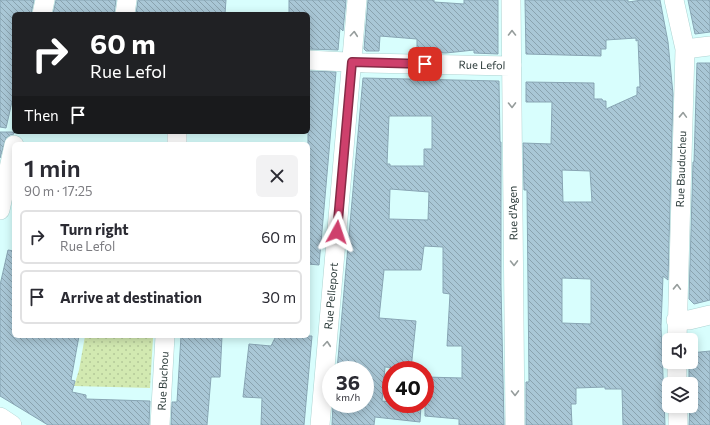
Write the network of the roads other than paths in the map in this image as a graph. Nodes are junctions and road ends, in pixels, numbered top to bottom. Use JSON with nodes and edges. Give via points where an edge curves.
{"nodes":[{"id":1,"x":45,"y":0,"type":"edge"},
{"id":2,"x":127,"y":0,"type":"edge"},
{"id":3,"x":358,"y":0,"type":"edge"},
{"id":4,"x":511,"y":0,"type":"edge"},
{"id":5,"x":674,"y":0,"type":"edge"},
{"id":6,"x":42,"y":12,"type":"edge"},
{"id":7,"x":125,"y":12,"type":"edge"},
{"id":8,"x":710,"y":46,"type":"edge"},
{"id":9,"x":685,"y":49,"type":"junction"},
{"id":10,"x":310,"y":60,"type":"edge"},
{"id":11,"x":352,"y":62,"type":"junction"},
{"id":12,"x":512,"y":66,"type":"junction"},
{"id":13,"x":12,"y":154,"type":"edge"},
{"id":14,"x":0,"y":210,"type":"edge"},
{"id":15,"x":710,"y":315,"type":"edge"},
{"id":16,"x":676,"y":320,"type":"junction"},
{"id":17,"x":677,"y":333,"type":"edge"},
{"id":18,"x":165,"y":338,"type":"edge"},
{"id":19,"x":678,"y":413,"type":"edge"},
{"id":20,"x":0,"y":418,"type":"edge"},
{"id":21,"x":12,"y":425,"type":"edge"},
{"id":22,"x":160,"y":425,"type":"edge"},
{"id":23,"x":320,"y":425,"type":"edge"},
{"id":24,"x":515,"y":425,"type":"edge"},
{"id":25,"x":678,"y":425,"type":"edge"}],
"edges":[{"from":1,"to":6,"type":"street"},
{"from":2,"to":7,"type":"street"},
{"from":11,"to":3,"type":"street","name":"Rue Pelleport","one_way":true},
{"from":12,"to":4,"type":"street","name":"Rue d'Agen","one_way":true},
{"from":5,"to":9,"type":"street","name":"Rue Bauducheu"},
{"from":8,"to":9,"type":"street"},
{"from":16,"to":9,"type":"street","name":"Rue Bauducheu","one_way":true},
{"from":10,"to":11,"type":"street","name":"Rue Lefol"},
{"from":11,"to":12,"type":"street","name":"Rue Lefol"},
{"from":23,"to":11,"type":"street","name":"Rue Pelleport","one_way":true},
{"from":12,"to":24,"type":"street","name":"Rue d'Agen","one_way":true},
{"from":13,"to":14,"type":"street"},
{"from":15,"to":16,"type":"street"},
{"from":16,"to":17,"type":"street","name":"Rue Bauducheu"},
{"from":18,"to":22,"type":"street","name":"Rue Buchou"},
{"from":19,"to":25,"type":"street"},
{"from":20,"to":21,"type":"street"}]}
